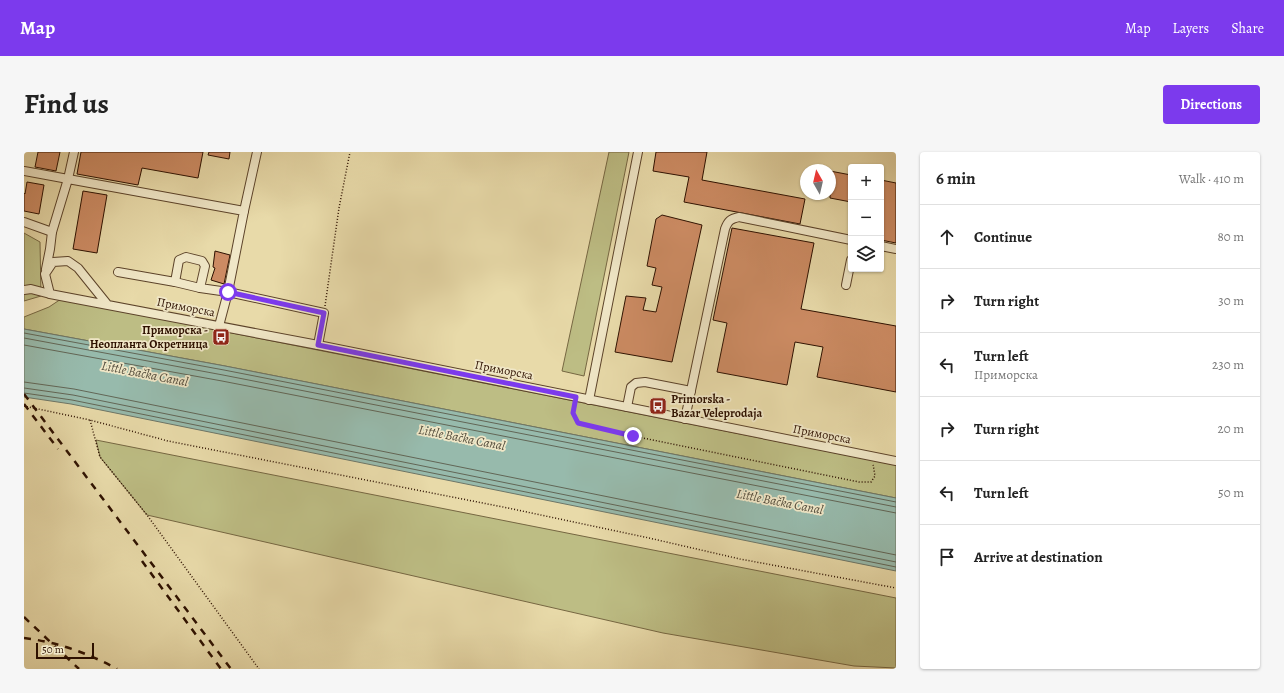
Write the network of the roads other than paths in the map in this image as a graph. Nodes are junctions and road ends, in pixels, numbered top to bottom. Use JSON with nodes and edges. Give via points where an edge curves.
{"nodes":[{"id":1,"x":74,"y":152,"type":"edge"},
{"id":2,"x":257,"y":152,"type":"edge"},
{"id":3,"x":638,"y":152,"type":"edge"},
{"id":4,"x":24,"y":170,"type":"edge"},
{"id":5,"x":68,"y":179,"type":"junction"},
{"id":6,"x":244,"y":211,"type":"junction"},
{"id":7,"x":24,"y":222,"type":"edge"},
{"id":8,"x":52,"y":232,"type":"junction"},
{"id":9,"x":848,"y":239,"type":"edge"},
{"id":10,"x":884,"y":247,"type":"edge"},
{"id":11,"x":896,"y":249,"type":"edge"},
{"id":12,"x":118,"y":272,"type":"dead end"},
{"id":13,"x":849,"y":272,"type":"edge"},
{"id":14,"x":44,"y":274,"type":"junction"},
{"id":15,"x":175,"y":282,"type":"junction"},
{"id":16,"x":846,"y":285,"type":"dead end"},
{"id":17,"x":200,"y":288,"type":"junction"},
{"id":18,"x":24,"y":290,"type":"edge"},
{"id":19,"x":228,"y":292,"type":"junction"},
{"id":20,"x":50,"y":294,"type":"junction"},
{"id":21,"x":107,"y":304,"type":"junction"},
{"id":22,"x":219,"y":326,"type":"junction"},
{"id":23,"x":318,"y":345,"type":"junction"},
{"id":24,"x":691,"y":391,"type":"junction"},
{"id":25,"x":589,"y":400,"type":"junction"},
{"id":26,"x":627,"y":407,"type":"junction"},
{"id":27,"x":685,"y":419,"type":"junction"},
{"id":28,"x":896,"y":461,"type":"edge"}],
"edges":[{"from":1,"to":5,"type":"street"},
{"from":2,"to":6,"type":"street"},
{"from":3,"to":25,"type":"street"},
{"from":4,"to":5,"type":"street"},
{"from":5,"to":6,"type":"street"},
{"from":5,"to":8,"type":"street"},
{"from":6,"to":19,"type":"street"},
{"from":7,"to":8,"type":"street"},
{"from":8,"to":14,"type":"street"},
{"from":9,"to":24,"type":"street","via":[[739,217],[727,222]]},
{"from":10,"to":11,"type":"street"},
{"from":12,"to":15,"type":"street"},
{"from":13,"to":16,"type":"street"},
{"from":14,"to":20,"type":"street"},
{"from":14,"to":21,"type":"street","via":[[53,262],[68,261],[78,268]]},
{"from":15,"to":17,"type":"street"},
{"from":15,"to":17,"type":"street","via":[[179,260],[186,257],[202,261],[205,266]]},
{"from":17,"to":19,"type":"street"},
{"from":18,"to":20,"type":"street","name":"Приморска","via":[[31,289]]},
{"from":19,"to":22,"type":"street"},
{"from":19,"to":23,"type":"street","via":[[324,313]]},
{"from":20,"to":21,"type":"street","name":"Приморска"},
{"from":21,"to":22,"type":"street","name":"Приморска"},
{"from":22,"to":23,"type":"street","name":"Приморска"},
{"from":23,"to":25,"type":"street","name":"Приморска"},
{"from":24,"to":26,"type":"street","via":[[645,382],[636,383],[631,387]]},
{"from":24,"to":27,"type":"street"},
{"from":25,"to":26,"type":"street","name":"Приморска"},
{"from":26,"to":27,"type":"street","name":"Приморска"},
{"from":27,"to":28,"type":"street","name":"Приморска"}]}
